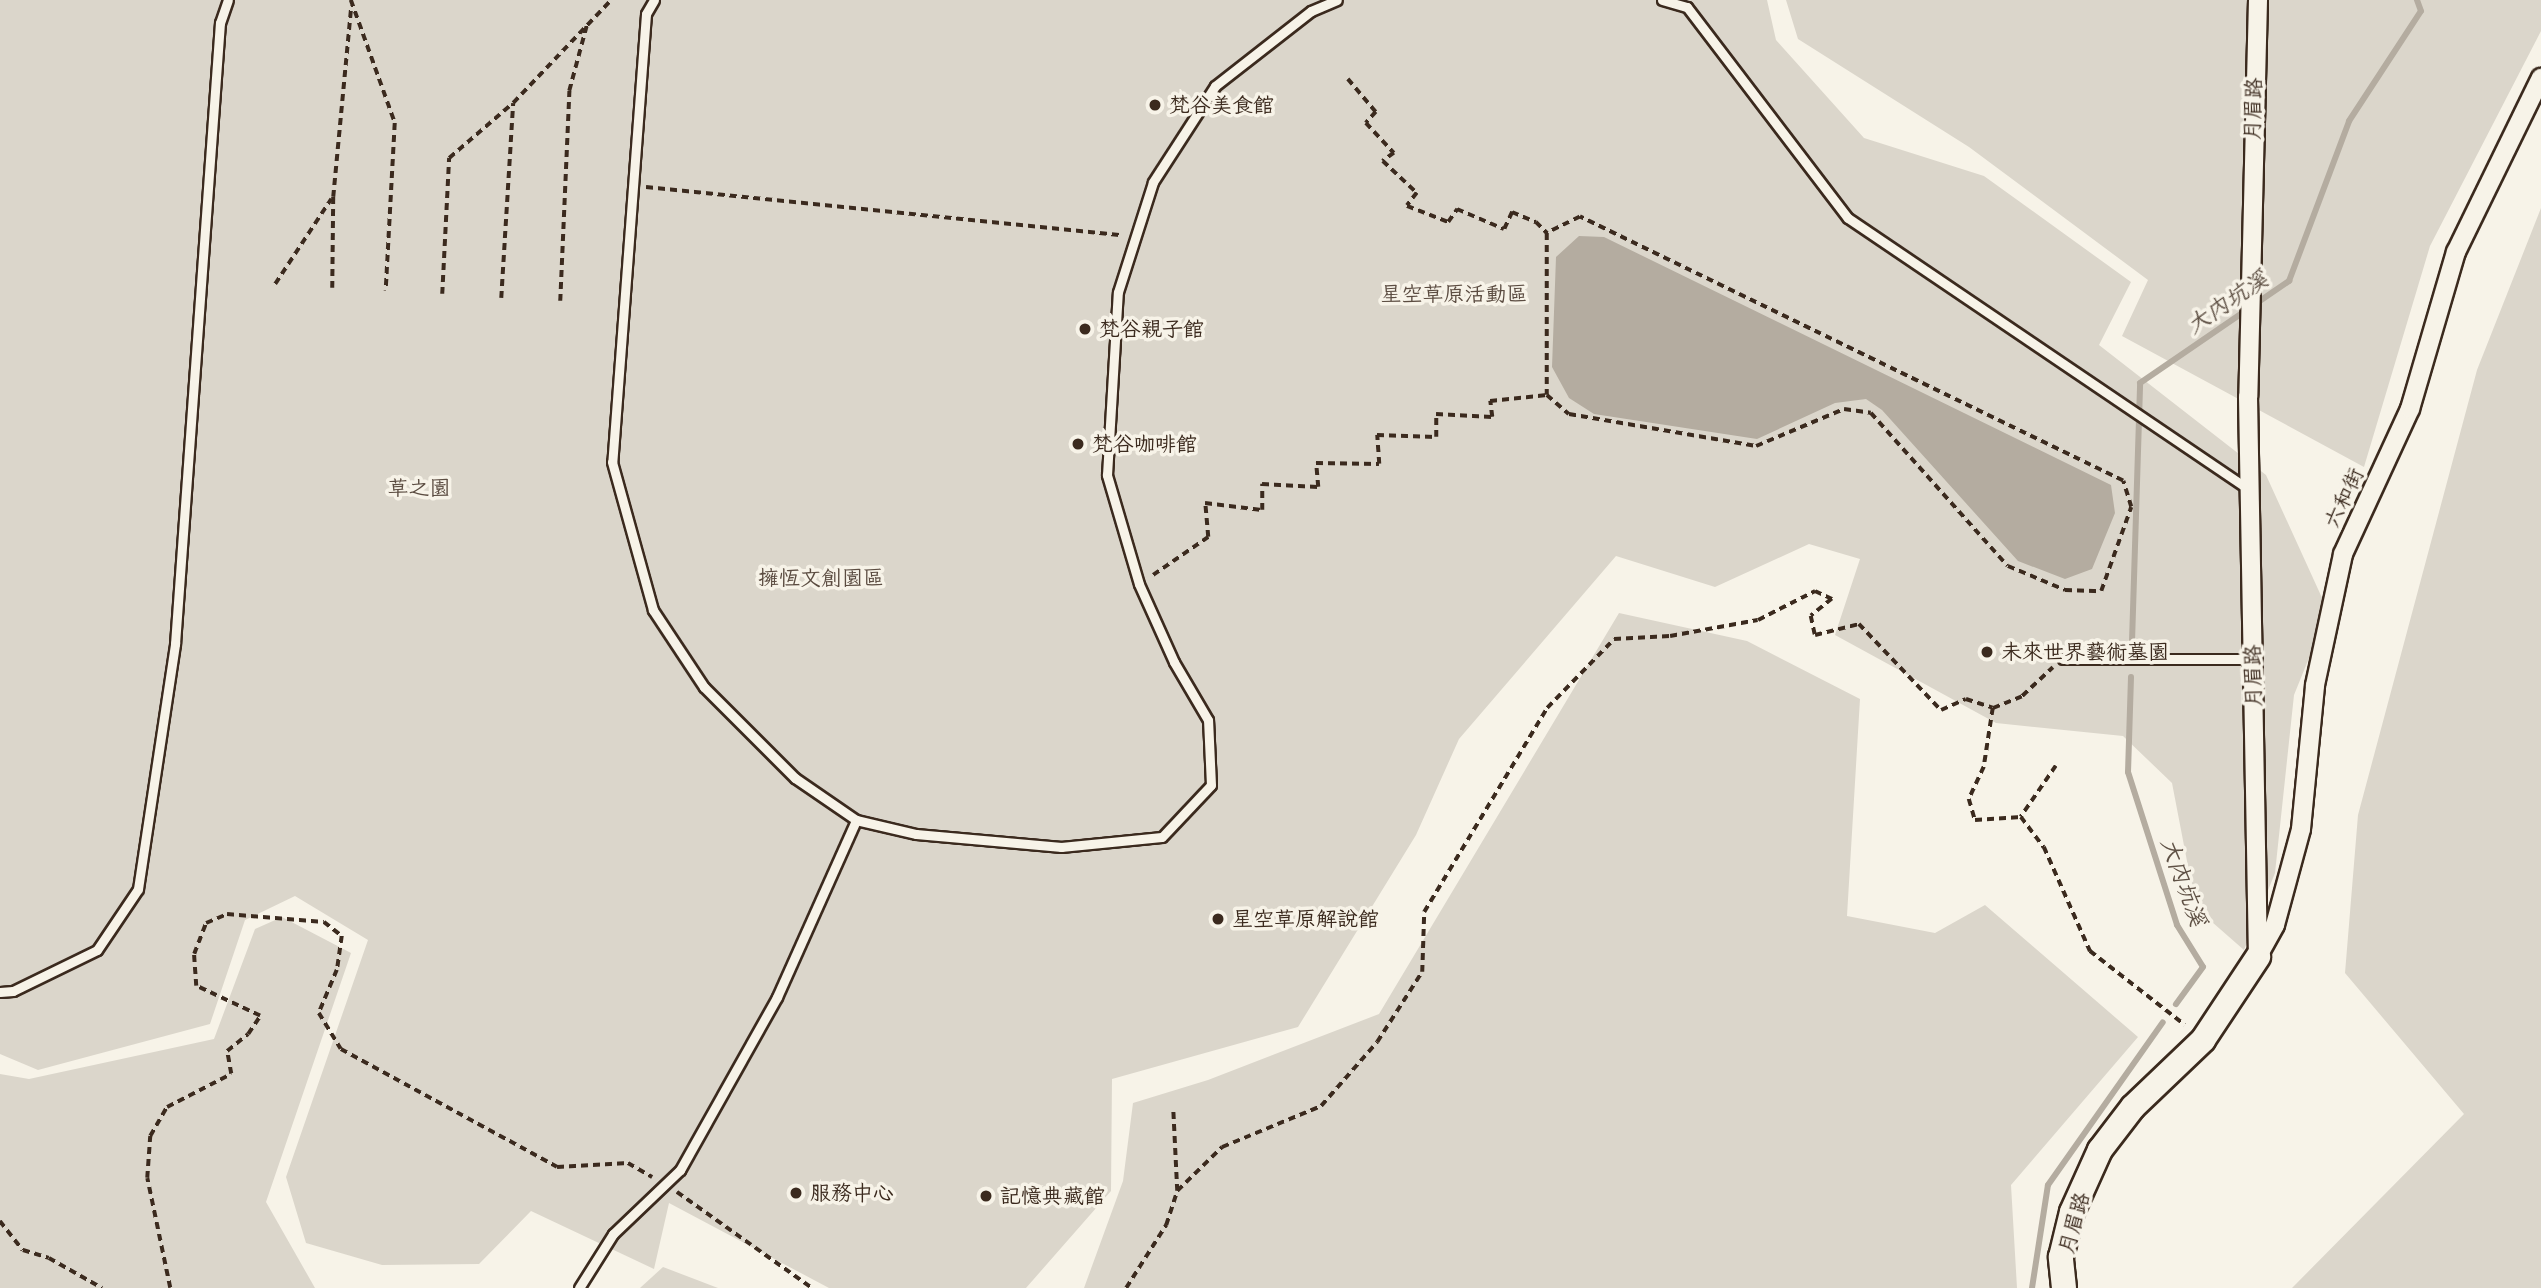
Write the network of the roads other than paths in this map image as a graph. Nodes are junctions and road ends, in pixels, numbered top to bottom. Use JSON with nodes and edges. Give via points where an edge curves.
{"nodes":[{"id":1,"x":228,"y":0,"type":"edge"},
{"id":2,"x":654,"y":0,"type":"edge"},
{"id":3,"x":1337,"y":0,"type":"edge"},
{"id":4,"x":1662,"y":0,"type":"edge"},
{"id":5,"x":2258,"y":0,"type":"edge"},
{"id":6,"x":2541,"y":78,"type":"edge"},
{"id":7,"x":2250,"y":490,"type":"junction"},
{"id":8,"x":2063,"y":659,"type":"road end"},
{"id":9,"x":2253,"y":659,"type":"junction"},
{"id":10,"x":856,"y":820,"type":"junction"},
{"id":11,"x":2258,"y":957,"type":"junction"},
{"id":12,"x":0,"y":992,"type":"edge"},
{"id":13,"x":579,"y":1288,"type":"edge"},
{"id":14,"x":2064,"y":1288,"type":"edge"}],
"edges":[{"from":1,"to":12,"type":"lane","via":[[220,23],[175,644],[138,889],[97,950],[13,991]]},
{"from":2,"to":10,"type":"lane","via":[[646,14],[612,462],[653,610],[704,687],[795,778]]},
{"from":3,"to":10,"type":"lane","via":[[1311,11],[1215,86],[1153,182],[1132,236],[1118,292],[1107,475],[1139,584],[1174,662],[1208,720],[1211,785],[1162,837],[1061,847],[916,834]]},
{"from":4,"to":7,"type":"lane","via":[[1687,7],[1847,218]]},
{"from":5,"to":7,"type":"street","name":"月眉路","via":[[2248,397]]},
{"from":6,"to":11,"type":"street","name":"六和街","via":[[2456,252],[2410,409],[2343,554],[2315,685],[2301,829],[2275,925]]},
{"from":7,"to":9,"type":"street","name":"月眉路"},
{"from":8,"to":9,"type":"lane"},
{"from":9,"to":11,"type":"street","name":"月眉路"},
{"from":10,"to":13,"type":"lane","via":[[777,997],[680,1170],[613,1234]]},
{"from":11,"to":14,"type":"street","name":"月眉路","via":[[2203,1040],[2133,1107],[2100,1150],[2073,1212],[2061,1257]]}]}
